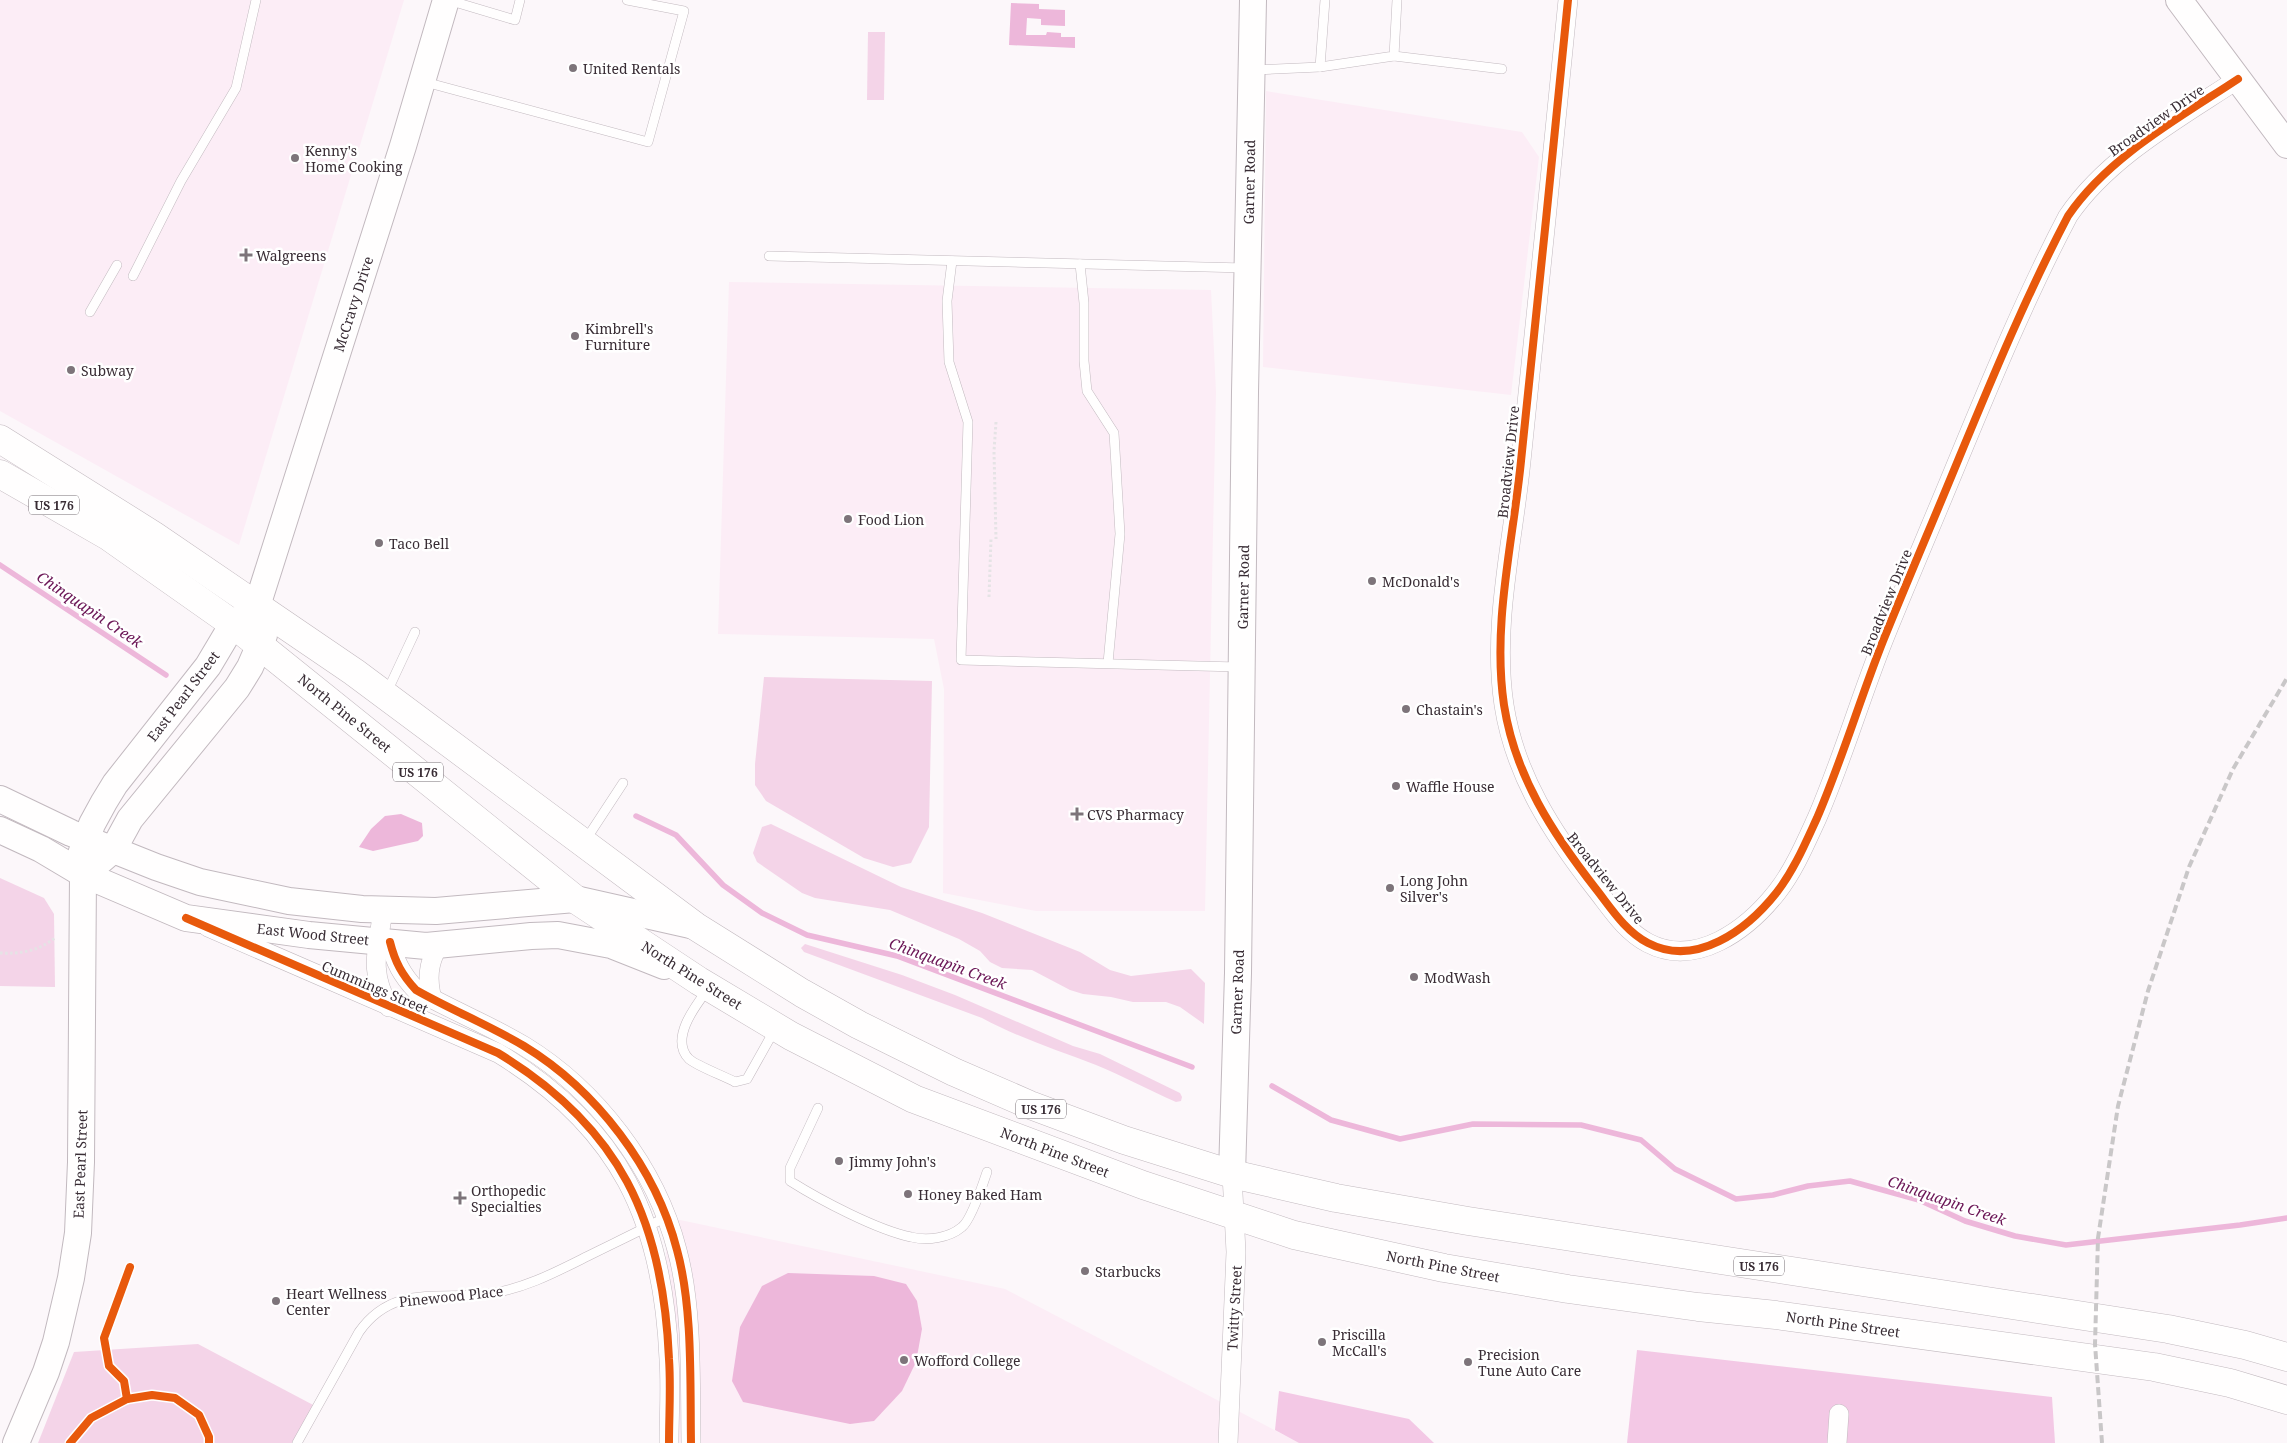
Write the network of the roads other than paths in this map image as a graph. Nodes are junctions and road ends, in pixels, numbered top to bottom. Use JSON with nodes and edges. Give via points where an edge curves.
{"nodes":[{"id":1,"x":256,"y":0,"type":"edge"},
{"id":2,"x":447,"y":0,"type":"edge"},
{"id":3,"x":520,"y":0,"type":"edge"},
{"id":4,"x":627,"y":0,"type":"edge"},
{"id":5,"x":1254,"y":0,"type":"edge"},
{"id":6,"x":1326,"y":0,"type":"edge"},
{"id":7,"x":1398,"y":0,"type":"edge"},
{"id":8,"x":1568,"y":0,"type":"edge"},
{"id":9,"x":2179,"y":0,"type":"edge"},
{"id":10,"x":640,"y":1,"type":"edge"},
{"id":11,"x":1394,"y":56,"type":"junction"},
{"id":12,"x":1320,"y":67,"type":"junction"},
{"id":13,"x":1502,"y":69,"type":"dead end"},
{"id":14,"x":1252,"y":70,"type":"junction"},
{"id":15,"x":2238,"y":79,"type":"junction"},
{"id":16,"x":422,"y":82,"type":"junction"},
{"id":17,"x":2287,"y":145,"type":"edge"},
{"id":18,"x":769,"y":256,"type":"dead end"},
{"id":19,"x":952,"y":261,"type":"junction"},
{"id":20,"x":1080,"y":264,"type":"junction"},
{"id":21,"x":117,"y":265,"type":"dead end"},
{"id":22,"x":1248,"y":268,"type":"junction"},
{"id":23,"x":133,"y":276,"type":"dead end"},
{"id":24,"x":90,"y":312,"type":"dead end"},
{"id":25,"x":0,"y":439,"type":"edge"},
{"id":26,"x":0,"y":474,"type":"edge"},
{"id":27,"x":257,"y":606,"type":"junction"},
{"id":28,"x":233,"y":624,"type":"junction"},
{"id":29,"x":415,"y":632,"type":"dead end"},
{"id":30,"x":260,"y":645,"type":"junction"},
{"id":31,"x":1108,"y":664,"type":"junction"},
{"id":32,"x":1242,"y":667,"type":"junction"},
{"id":33,"x":385,"y":694,"type":"junction"},
{"id":34,"x":622,"y":783,"type":"dead end"},
{"id":35,"x":0,"y":800,"type":"edge"},
{"id":36,"x":0,"y":830,"type":"edge"},
{"id":37,"x":86,"y":839,"type":"junction"},
{"id":38,"x":584,"y":843,"type":"junction"},
{"id":39,"x":114,"y":850,"type":"junction"},
{"id":40,"x":84,"y":874,"type":"junction"},
{"id":41,"x":575,"y":899,"type":"junction"},
{"id":42,"x":383,"y":910,"type":"junction"},
{"id":43,"x":186,"y":918,"type":"junction"},
{"id":44,"x":695,"y":926,"type":"junction"},
{"id":45,"x":309,"y":935,"type":"junction"},
{"id":46,"x":385,"y":942,"type":"junction"},
{"id":47,"x":438,"y":946,"type":"junction"},
{"id":48,"x":277,"y":958,"type":"junction"},
{"id":49,"x":704,"y":984,"type":"junction"},
{"id":50,"x":432,"y":999,"type":"junction"},
{"id":51,"x":389,"y":1007,"type":"junction"},
{"id":52,"x":776,"y":1027,"type":"junction"},
{"id":53,"x":818,"y":1108,"type":"dead end"},
{"id":54,"x":987,"y":1172,"type":"dead end"},
{"id":55,"x":1232,"y":1174,"type":"junction"},
{"id":56,"x":1234,"y":1216,"type":"junction"},
{"id":57,"x":666,"y":1217,"type":"junction"},
{"id":58,"x":648,"y":1226,"type":"junction"},
{"id":59,"x":2287,"y":1357,"type":"edge"},
{"id":60,"x":2287,"y":1400,"type":"edge"},
{"id":61,"x":1839,"y":1414,"type":"dead end"},
{"id":62,"x":16,"y":1443,"type":"edge"},
{"id":63,"x":297,"y":1443,"type":"edge"},
{"id":64,"x":669,"y":1443,"type":"edge"},
{"id":65,"x":690,"y":1443,"type":"edge"},
{"id":66,"x":1228,"y":1443,"type":"edge"},
{"id":67,"x":1837,"y":1443,"type":"edge"}],
"edges":[{"from":1,"to":23,"type":"lane","via":[[236,88],[182,181]]},
{"from":2,"to":3,"type":"lane","via":[[515,20]]},
{"from":2,"to":16,"type":"street","name":"McCravy Drive"},
{"from":4,"to":10,"type":"lane"},
{"from":5,"to":14,"type":"street","name":"Garner Road"},
{"from":6,"to":12,"type":"lane"},
{"from":7,"to":11,"type":"lane"},
{"from":8,"to":15,"type":"street","name":"Broadview Drive","via":[[1520,469],[1500,629],[1501,678],[1514,747],[1527,784],[1546,819],[1567,852],[1622,923],[1639,938],[1660,949],[1675,952],[1716,943],[1738,930],[1775,895],[1802,852],[1831,785],[1882,644],[1992,379],[2068,216],[2080,198],[2112,167]]},
{"from":9,"to":15,"type":"street"},
{"from":10,"to":16,"type":"lane","via":[[684,11],[648,142]]},
{"from":11,"to":12,"type":"lane"},
{"from":11,"to":13,"type":"lane"},
{"from":12,"to":14,"type":"lane"},
{"from":14,"to":22,"type":"street","name":"Garner Road"},
{"from":15,"to":17,"type":"street"},
{"from":16,"to":27,"type":"street","name":"McCravy Drive"},
{"from":18,"to":19,"type":"lane"},
{"from":19,"to":20,"type":"lane"},
{"from":19,"to":31,"type":"lane","via":[[947,301],[949,362],[968,422],[961,660]]},
{"from":20,"to":22,"type":"lane"},
{"from":20,"to":31,"type":"lane","via":[[1087,391],[1114,433],[1120,534]]},
{"from":21,"to":24,"type":"lane"},
{"from":22,"to":32,"type":"street","name":"Garner Road"},
{"from":25,"to":27,"type":"highway","number":"US 176","via":[[153,535]]},
{"from":26,"to":28,"type":"highway","name":"North Pine Street","number":"US 176","via":[[108,536]]},
{"from":27,"to":28,"type":"street","name":"East Pearl Street"},
{"from":27,"to":30,"type":"street","via":[[264,636]]},
{"from":27,"to":33,"type":"highway","number":"US 176"},
{"from":28,"to":30,"type":"highway","name":"North Pine Street","number":"US 176"},
{"from":28,"to":37,"type":"street","name":"East Pearl Street","via":[[208,666],[115,784]]},
{"from":29,"to":33,"type":"lane"},
{"from":30,"to":39,"type":"street","via":[[236,688],[130,819]]},
{"from":30,"to":41,"type":"highway","name":"North Pine Street","number":"US 176"},
{"from":31,"to":32,"type":"lane"},
{"from":32,"to":55,"type":"street","name":"Garner Road"},
{"from":33,"to":38,"type":"highway","number":"US 176"},
{"from":34,"to":38,"type":"lane"},
{"from":35,"to":37,"type":"street"},
{"from":36,"to":40,"type":"street","name":"East Wood Street"},
{"from":37,"to":39,"type":"street"},
{"from":37,"to":40,"type":"street","name":"East Pearl Street","via":[[80,858]]},
{"from":38,"to":44,"type":"highway","number":"US 176"},
{"from":39,"to":40,"type":"street"},
{"from":39,"to":42,"type":"street","via":[[174,873],[244,893]]},
{"from":40,"to":43,"type":"street","name":"East Wood Street"},
{"from":40,"to":62,"type":"street","name":"East Pearl Street","via":[[78,1234],[56,1342]]},
{"from":41,"to":42,"type":"street","via":[[436,911]]},
{"from":41,"to":44,"type":"street"},
{"from":41,"to":49,"type":"highway","name":"North Pine Street","number":"US 176"},
{"from":42,"to":46,"type":"street"},
{"from":43,"to":45,"type":"street","name":"East Wood Street"},
{"from":43,"to":48,"type":"street","name":"Cummings Street"},
{"from":44,"to":55,"type":"highway","number":"US 176","via":[[802,993],[954,1072],[1124,1140]]},
{"from":45,"to":46,"type":"street","name":"East Wood Street"},
{"from":45,"to":48,"type":"street"},
{"from":46,"to":47,"type":"street","name":"East Wood Street"},
{"from":46,"to":50,"type":"street","name":"Cummings Street","via":[[403,976],[416,990]]},
{"from":46,"to":51,"type":"street","via":[[375,958],[376,975],[380,992]]},
{"from":47,"to":49,"type":"street","name":"East Wood Street","via":[[531,936],[585,938],[611,944]]},
{"from":47,"to":50,"type":"street","via":[[428,972]]},
{"from":48,"to":51,"type":"street","name":"Cummings Street"},
{"from":49,"to":52,"type":"highway","name":"North Pine Street","number":"US 176"},
{"from":49,"to":52,"type":"lane","via":[[684,1027],[682,1045],[689,1058],[740,1082],[747,1079]]},
{"from":50,"to":57,"type":"street","name":"Cummings Street","via":[[523,1045],[582,1092],[632,1153]]},
{"from":51,"to":58,"type":"street","name":"Cummings Street","via":[[498,1053],[531,1073],[559,1096],[607,1147],[627,1180]]},
{"from":52,"to":56,"type":"highway","name":"North Pine Street","number":"US 176","via":[[914,1099],[1143,1186]]},
{"from":53,"to":54,"type":"lane","via":[[790,1168],[790,1181],[810,1194],[882,1227],[912,1238],[940,1238],[952,1233],[964,1226]]},
{"from":55,"to":56,"type":"street","name":"Twitty Street"},
{"from":55,"to":59,"type":"highway","number":"US 176","via":[[1336,1198],[1468,1221],[2168,1329]]},
{"from":56,"to":60,"type":"highway","name":"North Pine Street","number":"US 176","via":[[1294,1236],[1444,1268],[1568,1289],[2154,1367]]},
{"from":56,"to":66,"type":"street","name":"Twitty Street","via":[[1236,1252]]},
{"from":57,"to":58,"type":"lane","name":"Pinewood Place"},
{"from":57,"to":65,"type":"street","name":"Cummings Street","via":[[678,1252],[684,1288],[689,1345]]},
{"from":58,"to":63,"type":"lane","name":"Pinewood Place","via":[[522,1286],[488,1294],[412,1298],[381,1308],[360,1332]]},
{"from":58,"to":64,"type":"street","name":"Cummings Street","via":[[667,1327]]},
{"from":61,"to":67,"type":"street"}]}
